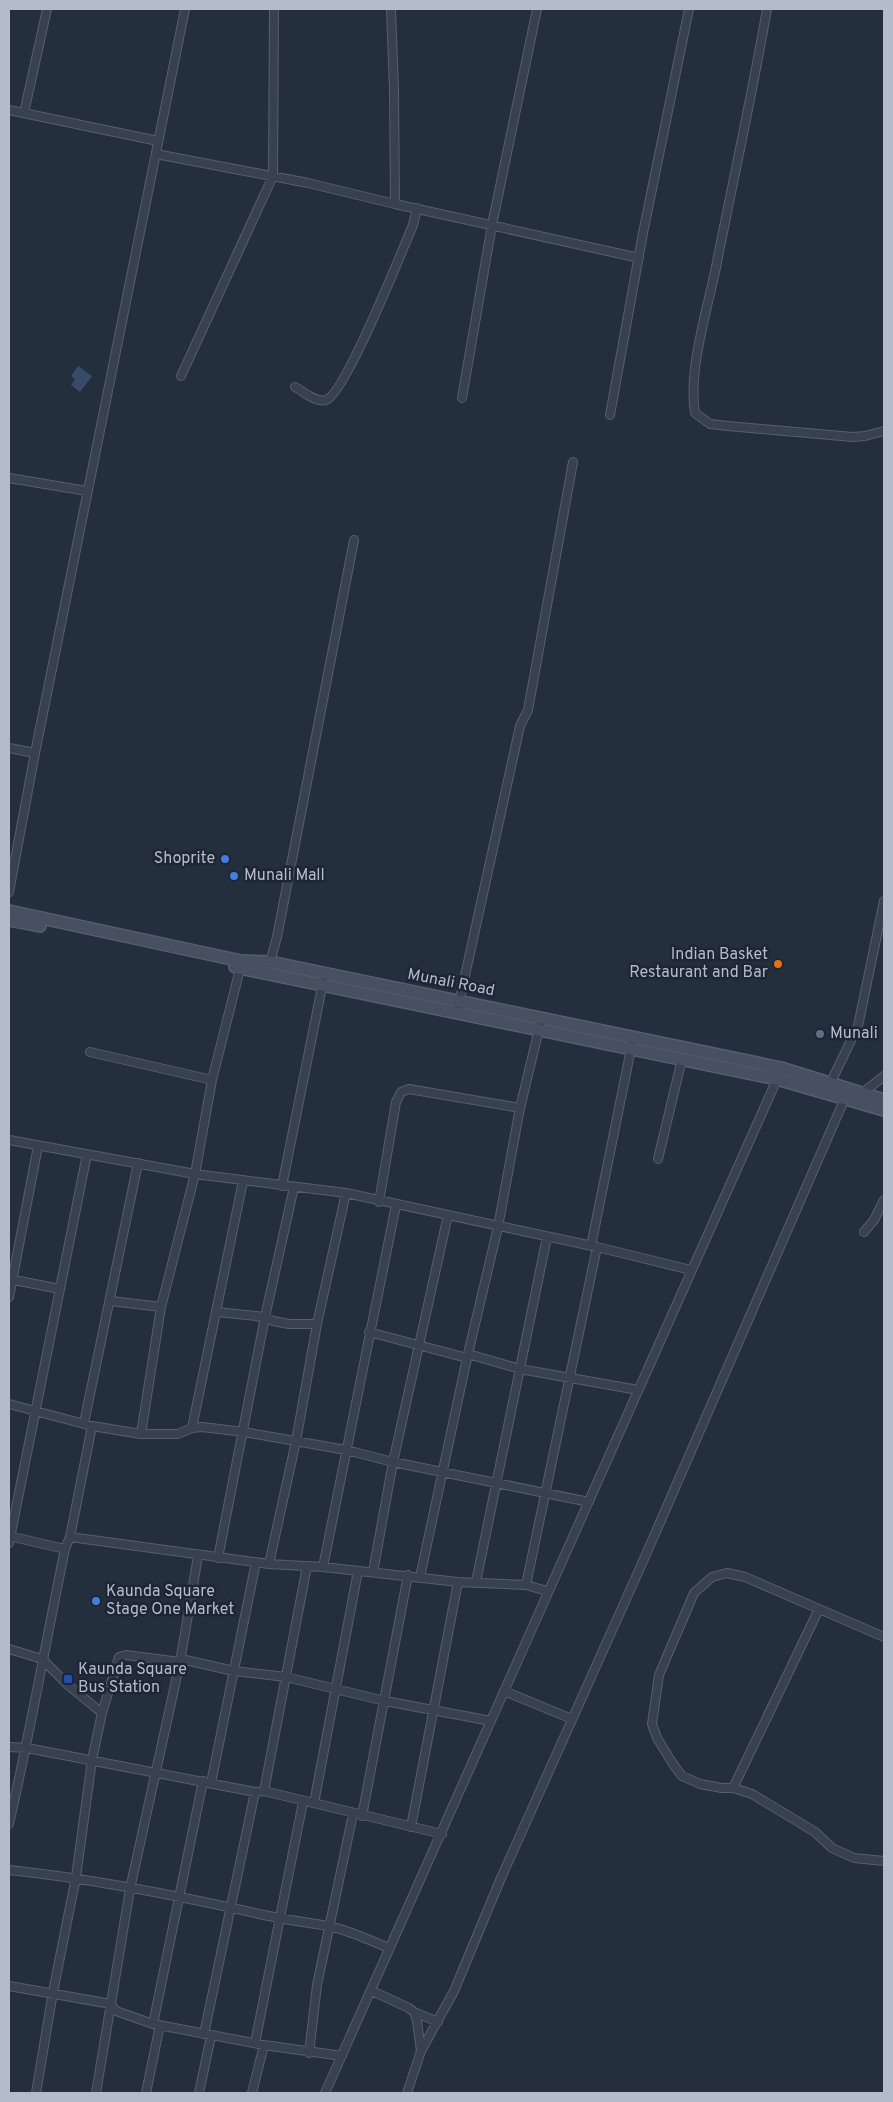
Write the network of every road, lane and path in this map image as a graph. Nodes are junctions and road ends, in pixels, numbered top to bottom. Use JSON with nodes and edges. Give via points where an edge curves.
{"nodes":[{"id":1,"x":46,"y":9,"type":"edge"},
{"id":2,"x":186,"y":9,"type":"edge"},
{"id":3,"x":274,"y":9,"type":"edge"},
{"id":4,"x":391,"y":9,"type":"edge"},
{"id":5,"x":537,"y":9,"type":"edge"},
{"id":6,"x":689,"y":9,"type":"edge"},
{"id":7,"x":767,"y":9,"type":"edge"},
{"id":8,"x":9,"y":110,"type":"edge"},
{"id":9,"x":24,"y":113,"type":"junction"},
{"id":10,"x":158,"y":141,"type":"junction"},
{"id":11,"x":156,"y":154,"type":"junction"},
{"id":12,"x":273,"y":176,"type":"junction"},
{"id":13,"x":395,"y":204,"type":"junction"},
{"id":14,"x":417,"y":208,"type":"junction"},
{"id":15,"x":492,"y":225,"type":"junction"},
{"id":16,"x":639,"y":258,"type":"junction"},
{"id":17,"x":180,"y":376,"type":"dead end"},
{"id":18,"x":296,"y":387,"type":"dead end"},
{"id":19,"x":462,"y":398,"type":"dead end"},
{"id":20,"x":610,"y":415,"type":"dead end"},
{"id":21,"x":884,"y":431,"type":"edge"},
{"id":22,"x":573,"y":462,"type":"dead end"},
{"id":23,"x":9,"y":478,"type":"edge"},
{"id":24,"x":87,"y":491,"type":"junction"},
{"id":25,"x":354,"y":540,"type":"dead end"},
{"id":26,"x":9,"y":748,"type":"edge"},
{"id":27,"x":35,"y":753,"type":"junction"},
{"id":28,"x":9,"y":892,"type":"edge"},
{"id":29,"x":884,"y":901,"type":"edge"},
{"id":30,"x":9,"y":912,"type":"edge"},
{"id":31,"x":9,"y":920,"type":"edge"},
{"id":32,"x":270,"y":962,"type":"junction"},
{"id":33,"x":241,"y":964,"type":"junction"},
{"id":34,"x":323,"y":980,"type":"junction"},
{"id":35,"x":460,"y":1000,"type":"junction"},
{"id":36,"x":457,"y":1012,"type":"junction"},
{"id":37,"x":540,"y":1024,"type":"junction"},
{"id":38,"x":632,"y":1043,"type":"junction"},
{"id":39,"x":90,"y":1052,"type":"dead end"},
{"id":40,"x":682,"y":1059,"type":"junction"},
{"id":41,"x":779,"y":1073,"type":"junction"},
{"id":42,"x":884,"y":1076,"type":"edge"},
{"id":43,"x":212,"y":1080,"type":"junction"},
{"id":44,"x":828,"y":1088,"type":"junction"},
{"id":45,"x":863,"y":1093,"type":"junction"},
{"id":46,"x":849,"y":1099,"type":"junction"},
{"id":47,"x":884,"y":1100,"type":"edge"},
{"id":48,"x":520,"y":1108,"type":"junction"},
{"id":49,"x":884,"y":1110,"type":"edge"},
{"id":50,"x":9,"y":1140,"type":"edge"},
{"id":51,"x":38,"y":1146,"type":"junction"},
{"id":52,"x":87,"y":1154,"type":"junction"},
{"id":53,"x":658,"y":1159,"type":"dead end"},
{"id":54,"x":138,"y":1163,"type":"junction"},
{"id":55,"x":195,"y":1174,"type":"junction"},
{"id":56,"x":243,"y":1181,"type":"junction"},
{"id":57,"x":282,"y":1186,"type":"junction"},
{"id":58,"x":294,"y":1187,"type":"junction"},
{"id":59,"x":346,"y":1194,"type":"junction"},
{"id":60,"x":884,"y":1200,"type":"edge"},
{"id":61,"x":379,"y":1202,"type":"junction"},
{"id":62,"x":396,"y":1205,"type":"junction"},
{"id":63,"x":448,"y":1216,"type":"junction"},
{"id":64,"x":498,"y":1227,"type":"junction"},
{"id":65,"x":864,"y":1232,"type":"dead end"},
{"id":66,"x":547,"y":1237,"type":"junction"},
{"id":67,"x":594,"y":1246,"type":"junction"},
{"id":68,"x":691,"y":1270,"type":"junction"},
{"id":69,"x":11,"y":1279,"type":"edge"},
{"id":70,"x":60,"y":1289,"type":"junction"},
{"id":71,"x":9,"y":1297,"type":"edge"},
{"id":72,"x":111,"y":1301,"type":"junction"},
{"id":73,"x":161,"y":1307,"type":"junction"},
{"id":74,"x":216,"y":1312,"type":"junction"},
{"id":75,"x":266,"y":1317,"type":"junction"},
{"id":76,"x":317,"y":1324,"type":"junction"},
{"id":77,"x":369,"y":1332,"type":"junction"},
{"id":78,"x":420,"y":1345,"type":"junction"},
{"id":79,"x":468,"y":1356,"type":"junction"},
{"id":80,"x":520,"y":1369,"type":"junction"},
{"id":81,"x":570,"y":1377,"type":"junction"},
{"id":82,"x":638,"y":1390,"type":"junction"},
{"id":83,"x":9,"y":1404,"type":"edge"},
{"id":84,"x":37,"y":1410,"type":"junction"},
{"id":85,"x":88,"y":1424,"type":"junction"},
{"id":86,"x":192,"y":1428,"type":"junction"},
{"id":87,"x":244,"y":1432,"type":"junction"},
{"id":88,"x":141,"y":1434,"type":"junction"},
{"id":89,"x":296,"y":1441,"type":"junction"},
{"id":90,"x":346,"y":1450,"type":"junction"},
{"id":91,"x":393,"y":1462,"type":"junction"},
{"id":92,"x":443,"y":1472,"type":"junction"},
{"id":93,"x":496,"y":1483,"type":"junction"},
{"id":94,"x":546,"y":1493,"type":"junction"},
{"id":95,"x":589,"y":1502,"type":"junction"},
{"id":96,"x":70,"y":1537,"type":"junction"},
{"id":97,"x":9,"y":1538,"type":"edge"},
{"id":98,"x":65,"y":1549,"type":"junction"},
{"id":99,"x":198,"y":1556,"type":"junction"},
{"id":100,"x":218,"y":1558,"type":"junction"},
{"id":101,"x":256,"y":1562,"type":"junction"},
{"id":102,"x":269,"y":1564,"type":"junction"},
{"id":103,"x":307,"y":1566,"type":"junction"},
{"id":104,"x":323,"y":1567,"type":"junction"},
{"id":105,"x":358,"y":1570,"type":"junction"},
{"id":106,"x":373,"y":1572,"type":"junction"},
{"id":107,"x":408,"y":1575,"type":"junction"},
{"id":108,"x":420,"y":1577,"type":"junction"},
{"id":109,"x":458,"y":1582,"type":"junction"},
{"id":110,"x":476,"y":1582,"type":"junction"},
{"id":111,"x":526,"y":1585,"type":"junction"},
{"id":112,"x":548,"y":1591,"type":"junction"},
{"id":113,"x":820,"y":1609,"type":"junction"},
{"id":114,"x":884,"y":1637,"type":"edge"},
{"id":115,"x":9,"y":1649,"type":"edge"},
{"id":116,"x":42,"y":1659,"type":"junction"},
{"id":117,"x":180,"y":1661,"type":"junction"},
{"id":118,"x":234,"y":1671,"type":"junction"},
{"id":119,"x":286,"y":1677,"type":"junction"},
{"id":120,"x":335,"y":1689,"type":"junction"},
{"id":121,"x":504,"y":1691,"type":"junction"},
{"id":122,"x":385,"y":1701,"type":"junction"},
{"id":123,"x":435,"y":1710,"type":"junction"},
{"id":124,"x":102,"y":1713,"type":"junction"},
{"id":125,"x":572,"y":1718,"type":"junction"},
{"id":126,"x":491,"y":1721,"type":"junction"},
{"id":127,"x":9,"y":1747,"type":"edge"},
{"id":128,"x":27,"y":1748,"type":"junction"},
{"id":129,"x":92,"y":1760,"type":"junction"},
{"id":130,"x":157,"y":1772,"type":"junction"},
{"id":131,"x":207,"y":1782,"type":"junction"},
{"id":132,"x":733,"y":1788,"type":"junction"},
{"id":133,"x":264,"y":1791,"type":"junction"},
{"id":134,"x":255,"y":1792,"type":"junction"},
{"id":135,"x":303,"y":1802,"type":"junction"},
{"id":136,"x":314,"y":1803,"type":"junction"},
{"id":137,"x":353,"y":1814,"type":"junction"},
{"id":138,"x":362,"y":1816,"type":"junction"},
{"id":139,"x":9,"y":1824,"type":"edge"},
{"id":140,"x":411,"y":1827,"type":"junction"},
{"id":141,"x":442,"y":1834,"type":"junction"},
{"id":142,"x":884,"y":1861,"type":"edge"},
{"id":143,"x":9,"y":1870,"type":"edge"},
{"id":144,"x":76,"y":1877,"type":"junction"},
{"id":145,"x":130,"y":1889,"type":"junction"},
{"id":146,"x":180,"y":1896,"type":"junction"},
{"id":147,"x":230,"y":1907,"type":"junction"},
{"id":148,"x":281,"y":1919,"type":"junction"},
{"id":149,"x":330,"y":1926,"type":"junction"},
{"id":150,"x":389,"y":1948,"type":"junction"},
{"id":151,"x":9,"y":1986,"type":"edge"},
{"id":152,"x":372,"y":1991,"type":"junction"},
{"id":153,"x":53,"y":1992,"type":"junction"},
{"id":154,"x":111,"y":2004,"type":"junction"},
{"id":155,"x":414,"y":2012,"type":"junction"},
{"id":156,"x":438,"y":2022,"type":"junction"},
{"id":157,"x":157,"y":2025,"type":"junction"},
{"id":158,"x":207,"y":2035,"type":"junction"},
{"id":159,"x":255,"y":2043,"type":"junction"},
{"id":160,"x":264,"y":2046,"type":"junction"},
{"id":161,"x":422,"y":2051,"type":"junction"},
{"id":162,"x":309,"y":2053,"type":"junction"},
{"id":163,"x":342,"y":2056,"type":"junction"},
{"id":164,"x":36,"y":2093,"type":"edge"},
{"id":165,"x":96,"y":2093,"type":"edge"},
{"id":166,"x":146,"y":2093,"type":"edge"},
{"id":167,"x":199,"y":2093,"type":"edge"},
{"id":168,"x":252,"y":2093,"type":"edge"},
{"id":169,"x":325,"y":2093,"type":"edge"},
{"id":170,"x":407,"y":2093,"type":"edge"}],
"edges":[{"from":1,"to":9,"type":"street"},
{"from":2,"to":10,"type":"street"},
{"from":3,"to":12,"type":"street"},
{"from":4,"to":13,"type":"street"},
{"from":5,"to":15,"type":"street"},
{"from":6,"to":16,"type":"street"},
{"from":7,"to":21,"type":"street","via":[[700,345],[692,395],[695,413],[710,424],[728,426],[853,437]]},
{"from":8,"to":9,"type":"street"},
{"from":9,"to":10,"type":"street"},
{"from":10,"to":11,"type":"street"},
{"from":11,"to":12,"type":"street"},
{"from":11,"to":24,"type":"street"},
{"from":12,"to":13,"type":"street"},
{"from":12,"to":17,"type":"street"},
{"from":13,"to":14,"type":"street"},
{"from":14,"to":15,"type":"street"},
{"from":14,"to":18,"type":"street","via":[[413,225],[370,324],[339,387],[332,397],[324,401],[314,399]]},
{"from":15,"to":16,"type":"street"},
{"from":15,"to":19,"type":"street"},
{"from":16,"to":20,"type":"street"},
{"from":22,"to":35,"type":"street","via":[[528,710],[520,726]]},
{"from":23,"to":24,"type":"street"},
{"from":24,"to":27,"type":"street"},
{"from":25,"to":32,"type":"street"},
{"from":26,"to":27,"type":"street"},
{"from":27,"to":28,"type":"street"},
{"from":29,"to":44,"type":"street","via":[[858,1026]]},
{"from":30,"to":33,"type":"main road","name":"Munali Road"},
{"from":31,"to":33,"type":"main road","name":"Munali Road"},
{"from":32,"to":33,"type":"main road","name":"Munali Road"},
{"from":32,"to":34,"type":"main road","name":"Munali Road"},
{"from":33,"to":34,"type":"main road","name":"Munali Road"},
{"from":33,"to":43,"type":"street"},
{"from":34,"to":35,"type":"main road","name":"Munali Road"},
{"from":34,"to":36,"type":"main road","name":"Munali Road"},
{"from":34,"to":57,"type":"street"},
{"from":35,"to":36,"type":"street"},
{"from":35,"to":37,"type":"main road","name":"Munali Road"},
{"from":36,"to":37,"type":"main road","name":"Munali Road"},
{"from":37,"to":38,"type":"main road","name":"Munali Road"},
{"from":37,"to":48,"type":"street"},
{"from":38,"to":40,"type":"main road","name":"Munali Road"},
{"from":38,"to":41,"type":"main road","name":"Munali Road"},
{"from":38,"to":67,"type":"street"},
{"from":39,"to":43,"type":"street"},
{"from":40,"to":41,"type":"main road","name":"Munali Road"},
{"from":40,"to":53,"type":"street"},
{"from":41,"to":44,"type":"main road","name":"Munali Road"},
{"from":41,"to":68,"type":"street"},
{"from":42,"to":45,"type":"street"},
{"from":43,"to":55,"type":"street"},
{"from":44,"to":45,"type":"main road","name":"Munali Road"},
{"from":44,"to":46,"type":"main road","name":"Munali Road"},
{"from":45,"to":46,"type":"street"},
{"from":45,"to":47,"type":"main road","name":"Munali Road"},
{"from":46,"to":49,"type":"main road","name":"Munali Road"},
{"from":46,"to":125,"type":"street"},
{"from":48,"to":61,"type":"street","via":[[409,1090],[401,1092],[396,1102]]},
{"from":48,"to":64,"type":"street"},
{"from":50,"to":51,"type":"street"},
{"from":51,"to":52,"type":"street"},
{"from":51,"to":69,"type":"street"},
{"from":52,"to":54,"type":"street"},
{"from":52,"to":70,"type":"street"},
{"from":54,"to":55,"type":"street"},
{"from":54,"to":72,"type":"street"},
{"from":55,"to":56,"type":"street"},
{"from":55,"to":73,"type":"street"},
{"from":56,"to":57,"type":"street"},
{"from":56,"to":74,"type":"street"},
{"from":57,"to":58,"type":"street"},
{"from":58,"to":59,"type":"street"},
{"from":58,"to":75,"type":"street"},
{"from":59,"to":61,"type":"street"},
{"from":59,"to":76,"type":"street"},
{"from":60,"to":65,"type":"street"},
{"from":61,"to":62,"type":"street"},
{"from":62,"to":63,"type":"street"},
{"from":62,"to":77,"type":"street"},
{"from":63,"to":64,"type":"street"},
{"from":63,"to":78,"type":"street"},
{"from":64,"to":66,"type":"street"},
{"from":64,"to":79,"type":"street"},
{"from":66,"to":67,"type":"street"},
{"from":66,"to":80,"type":"street"},
{"from":67,"to":68,"type":"street"},
{"from":67,"to":81,"type":"street"},
{"from":68,"to":82,"type":"street"},
{"from":69,"to":70,"type":"street"},
{"from":69,"to":71,"type":"street"},
{"from":70,"to":84,"type":"street"},
{"from":72,"to":73,"type":"street"},
{"from":72,"to":85,"type":"street"},
{"from":73,"to":88,"type":"street"},
{"from":74,"to":75,"type":"street"},
{"from":74,"to":86,"type":"street"},
{"from":75,"to":76,"type":"street","via":[[289,1324]]},
{"from":75,"to":87,"type":"street"},
{"from":76,"to":89,"type":"street"},
{"from":77,"to":78,"type":"street"},
{"from":77,"to":90,"type":"street"},
{"from":78,"to":79,"type":"street"},
{"from":78,"to":91,"type":"street"},
{"from":79,"to":80,"type":"street"},
{"from":79,"to":92,"type":"street"},
{"from":80,"to":81,"type":"street"},
{"from":80,"to":93,"type":"street"},
{"from":81,"to":82,"type":"street"},
{"from":81,"to":94,"type":"street"},
{"from":82,"to":95,"type":"street"},
{"from":83,"to":84,"type":"street"},
{"from":84,"to":85,"type":"street"},
{"from":84,"to":97,"type":"street"},
{"from":85,"to":88,"type":"street"},
{"from":85,"to":96,"type":"street"},
{"from":86,"to":87,"type":"street"},
{"from":86,"to":88,"type":"street","via":[[178,1434]]},
{"from":87,"to":89,"type":"street"},
{"from":87,"to":100,"type":"street"},
{"from":89,"to":90,"type":"street"},
{"from":89,"to":102,"type":"street"},
{"from":90,"to":91,"type":"street"},
{"from":90,"to":104,"type":"street"},
{"from":91,"to":92,"type":"street"},
{"from":91,"to":106,"type":"street"},
{"from":92,"to":93,"type":"street"},
{"from":92,"to":108,"type":"street"},
{"from":93,"to":94,"type":"street"},
{"from":93,"to":110,"type":"street"},
{"from":94,"to":95,"type":"street"},
{"from":94,"to":111,"type":"street"},
{"from":95,"to":112,"type":"street"},
{"from":96,"to":98,"type":"street"},
{"from":96,"to":99,"type":"street"},
{"from":97,"to":98,"type":"street"},
{"from":98,"to":116,"type":"street"},
{"from":99,"to":100,"type":"street"},
{"from":99,"to":117,"type":"street"},
{"from":100,"to":101,"type":"street"},
{"from":101,"to":102,"type":"street"},
{"from":101,"to":118,"type":"street"},
{"from":102,"to":103,"type":"street"},
{"from":103,"to":104,"type":"street"},
{"from":103,"to":119,"type":"street"},
{"from":104,"to":105,"type":"street"},
{"from":105,"to":106,"type":"street"},
{"from":105,"to":120,"type":"street"},
{"from":106,"to":107,"type":"street"},
{"from":107,"to":108,"type":"street"},
{"from":107,"to":122,"type":"street"},
{"from":108,"to":109,"type":"street"},
{"from":109,"to":110,"type":"street"},
{"from":109,"to":123,"type":"street"},
{"from":110,"to":111,"type":"street"},
{"from":111,"to":112,"type":"street"},
{"from":112,"to":121,"type":"street"},
{"from":113,"to":114,"type":"street"},
{"from":113,"to":132,"type":"street"},
{"from":113,"to":132,"type":"street","via":[[745,1577],[727,1573],[712,1578],[694,1593],[659,1674],[652,1724],[657,1738],[682,1776],[700,1784]]},
{"from":115,"to":116,"type":"street"},
{"from":116,"to":124,"type":"street"},
{"from":116,"to":128,"type":"street"},
{"from":117,"to":118,"type":"street"},
{"from":117,"to":124,"type":"street","via":[[126,1655],[119,1658]]},
{"from":117,"to":130,"type":"street"},
{"from":118,"to":119,"type":"street"},
{"from":118,"to":131,"type":"street"},
{"from":119,"to":120,"type":"street"},
{"from":119,"to":133,"type":"street"},
{"from":120,"to":122,"type":"street"},
{"from":120,"to":136,"type":"street"},
{"from":121,"to":125,"type":"street"},
{"from":121,"to":126,"type":"street"},
{"from":122,"to":123,"type":"street"},
{"from":122,"to":138,"type":"street"},
{"from":123,"to":126,"type":"street"},
{"from":123,"to":140,"type":"street"},
{"from":124,"to":129,"type":"street"},
{"from":125,"to":156,"type":"street"},
{"from":126,"to":141,"type":"street"},
{"from":127,"to":128,"type":"street"},
{"from":128,"to":129,"type":"street"},
{"from":128,"to":139,"type":"street"},
{"from":129,"to":130,"type":"street"},
{"from":129,"to":144,"type":"street"},
{"from":130,"to":131,"type":"street"},
{"from":130,"to":145,"type":"street"},
{"from":131,"to":134,"type":"street"},
{"from":131,"to":146,"type":"street"},
{"from":132,"to":142,"type":"street","via":[[775,1807],[815,1832],[832,1848],[854,1858]]},
{"from":133,"to":134,"type":"street"},
{"from":133,"to":135,"type":"street"},
{"from":134,"to":147,"type":"street"},
{"from":135,"to":136,"type":"street"},
{"from":135,"to":148,"type":"street"},
{"from":136,"to":137,"type":"street"},
{"from":137,"to":138,"type":"street"},
{"from":137,"to":149,"type":"street"},
{"from":138,"to":140,"type":"street"},
{"from":140,"to":141,"type":"street"},
{"from":141,"to":150,"type":"street"},
{"from":143,"to":144,"type":"street"},
{"from":144,"to":145,"type":"street"},
{"from":144,"to":153,"type":"street"},
{"from":145,"to":146,"type":"street"},
{"from":145,"to":154,"type":"street"},
{"from":146,"to":147,"type":"street"},
{"from":146,"to":157,"type":"street"},
{"from":147,"to":148,"type":"street"},
{"from":147,"to":158,"type":"street"},
{"from":148,"to":149,"type":"street"},
{"from":148,"to":159,"type":"street"},
{"from":149,"to":150,"type":"street"},
{"from":149,"to":162,"type":"street","via":[[317,1985]]},
{"from":150,"to":152,"type":"street"},
{"from":151,"to":153,"type":"street"},
{"from":152,"to":155,"type":"street"},
{"from":152,"to":163,"type":"street"},
{"from":153,"to":154,"type":"street"},
{"from":153,"to":164,"type":"street"},
{"from":154,"to":157,"type":"street","via":[[116,2011]]},
{"from":154,"to":165,"type":"street"},
{"from":155,"to":156,"type":"street"},
{"from":155,"to":161,"type":"street"},
{"from":156,"to":161,"type":"street"},
{"from":157,"to":158,"type":"street"},
{"from":157,"to":166,"type":"street"},
{"from":158,"to":159,"type":"street"},
{"from":158,"to":167,"type":"street"},
{"from":159,"to":160,"type":"street"},
{"from":160,"to":162,"type":"street"},
{"from":160,"to":168,"type":"street"},
{"from":161,"to":170,"type":"street"},
{"from":162,"to":163,"type":"street"},
{"from":163,"to":169,"type":"street"}]}
